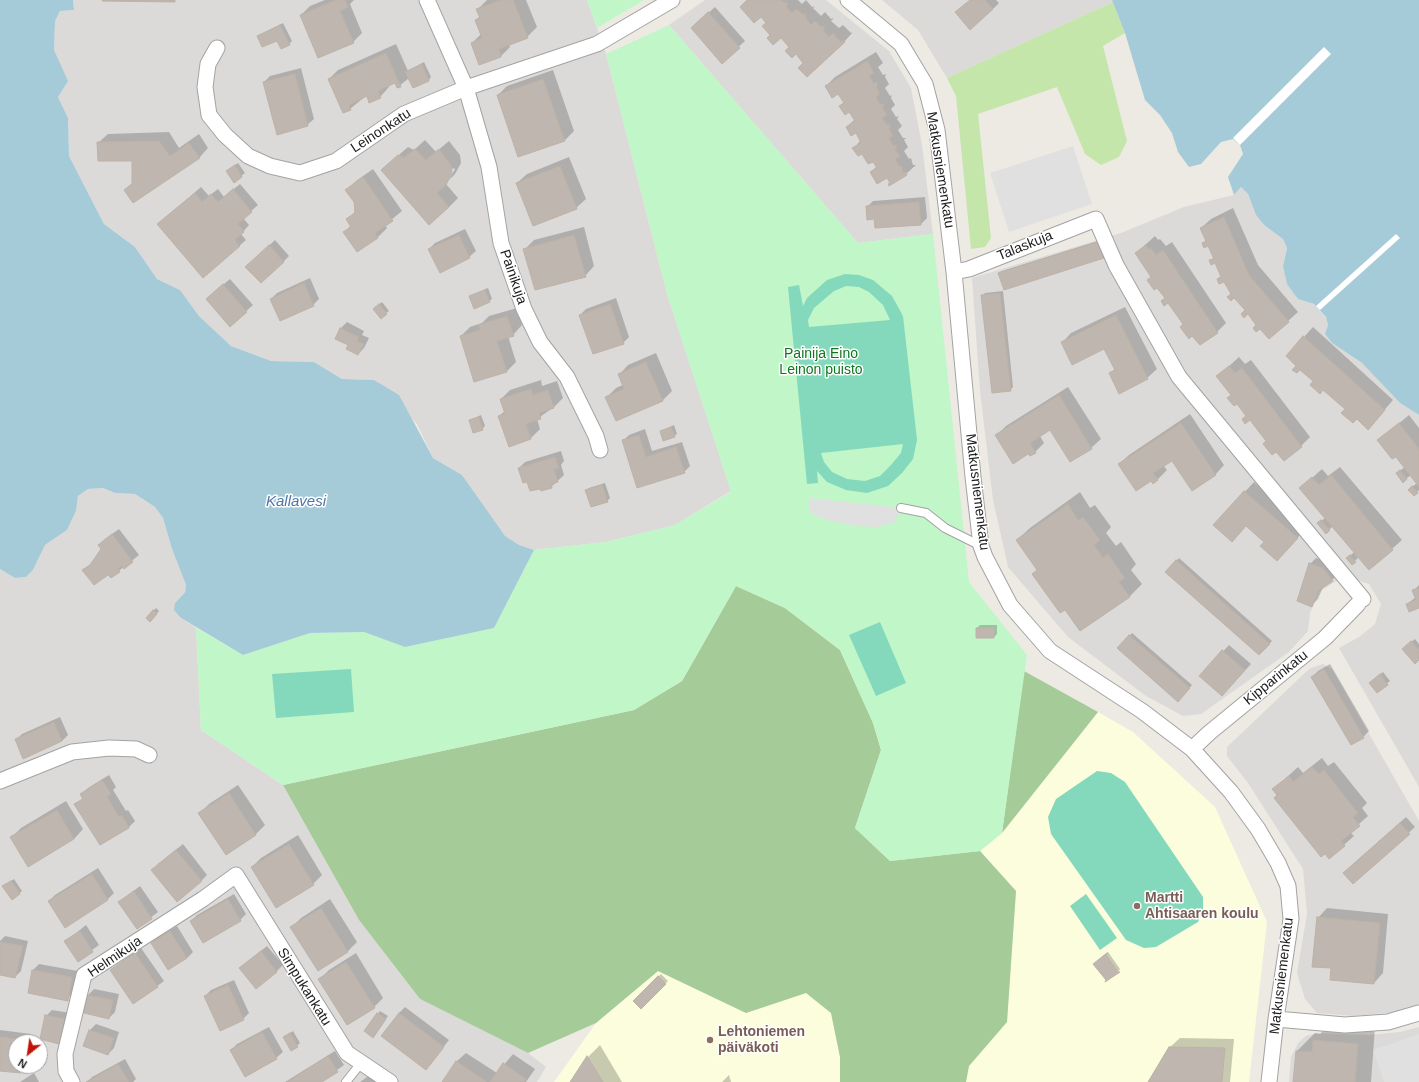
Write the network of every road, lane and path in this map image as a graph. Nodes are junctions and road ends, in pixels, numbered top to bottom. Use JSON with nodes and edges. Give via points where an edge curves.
{"nodes":[{"id":1,"x":427,"y":0,"type":"edge"},
{"id":2,"x":672,"y":0,"type":"edge"},
{"id":3,"x":848,"y":0,"type":"edge"},
{"id":4,"x":217,"y":48,"type":"dead end"},
{"id":5,"x":466,"y":88,"type":"junction"},
{"id":6,"x":954,"y":272,"type":"junction"},
{"id":7,"x":600,"y":450,"type":"dead end"},
{"id":8,"x":901,"y":508,"type":"dead end"},
{"id":9,"x":981,"y":546,"type":"junction"},
{"id":10,"x":1360,"y":602,"type":"joint"},
{"id":11,"x":1192,"y":750,"type":"junction"},
{"id":12,"x":149,"y":755,"type":"dead end"},
{"id":13,"x":0,"y":781,"type":"edge"},
{"id":14,"x":236,"y":875,"type":"joint"},
{"id":15,"x":1419,"y":1013,"type":"edge"},
{"id":16,"x":1276,"y":1019,"type":"junction"},
{"id":17,"x":361,"y":1063,"type":"junction"},
{"id":18,"x":72,"y":1082,"type":"edge"},
{"id":19,"x":346,"y":1082,"type":"edge"},
{"id":20,"x":390,"y":1082,"type":"edge"},
{"id":21,"x":1269,"y":1082,"type":"edge"}],
"edges":[{"from":1,"to":5,"type":"street","name":"Painikuja"},
{"from":2,"to":5,"type":"street","name":"Leinonkatu","via":[[597,44]]},
{"from":3,"to":6,"type":"street","name":"Matkusniemenkatu","via":[[901,44],[925,84],[937,130]]},
{"from":4,"to":5,"type":"street","name":"Leinonkatu","via":[[208,64],[205,87],[209,115],[224,135],[248,156],[270,166],[300,173],[336,161],[404,114]]},
{"from":5,"to":7,"type":"street","name":"Painikuja","via":[[489,167],[501,243],[524,309],[540,342],[567,377],[596,436]]},
{"from":6,"to":9,"type":"street","name":"Matkusniemenkatu","via":[[972,476]]},
{"from":6,"to":10,"type":"street","name":"Talaskuja","via":[[969,269],[1096,218],[1116,265],[1178,377]]},
{"from":8,"to":9,"type":"lane","via":[[926,513],[945,528]]},
{"from":9,"to":11,"type":"street","name":"Matkusniemenkatu","via":[[1010,605],[1050,651],[1142,711]]},
{"from":10,"to":11,"type":"street","name":"Kipparinkatu","via":[[1325,638],[1209,733]]},
{"from":11,"to":16,"type":"street","name":"Matkusniemenkatu","via":[[1231,792],[1258,829],[1288,886],[1291,920]]},
{"from":12,"to":13,"type":"street","via":[[136,749],[109,748],[72,752]]},
{"from":14,"to":17,"type":"street","name":"Simpukankatu","via":[[334,1036],[347,1054]]},
{"from":14,"to":18,"type":"street","name":"Helmikuja","via":[[84,975],[65,1054],[66,1071]]},
{"from":15,"to":16,"type":"street","via":[[1388,1022],[1345,1025]]},
{"from":16,"to":21,"type":"street","name":"Matkusniemenkatu"},
{"from":17,"to":19,"type":"lane"},
{"from":17,"to":20,"type":"street","name":"Simpukankatu"}]}
